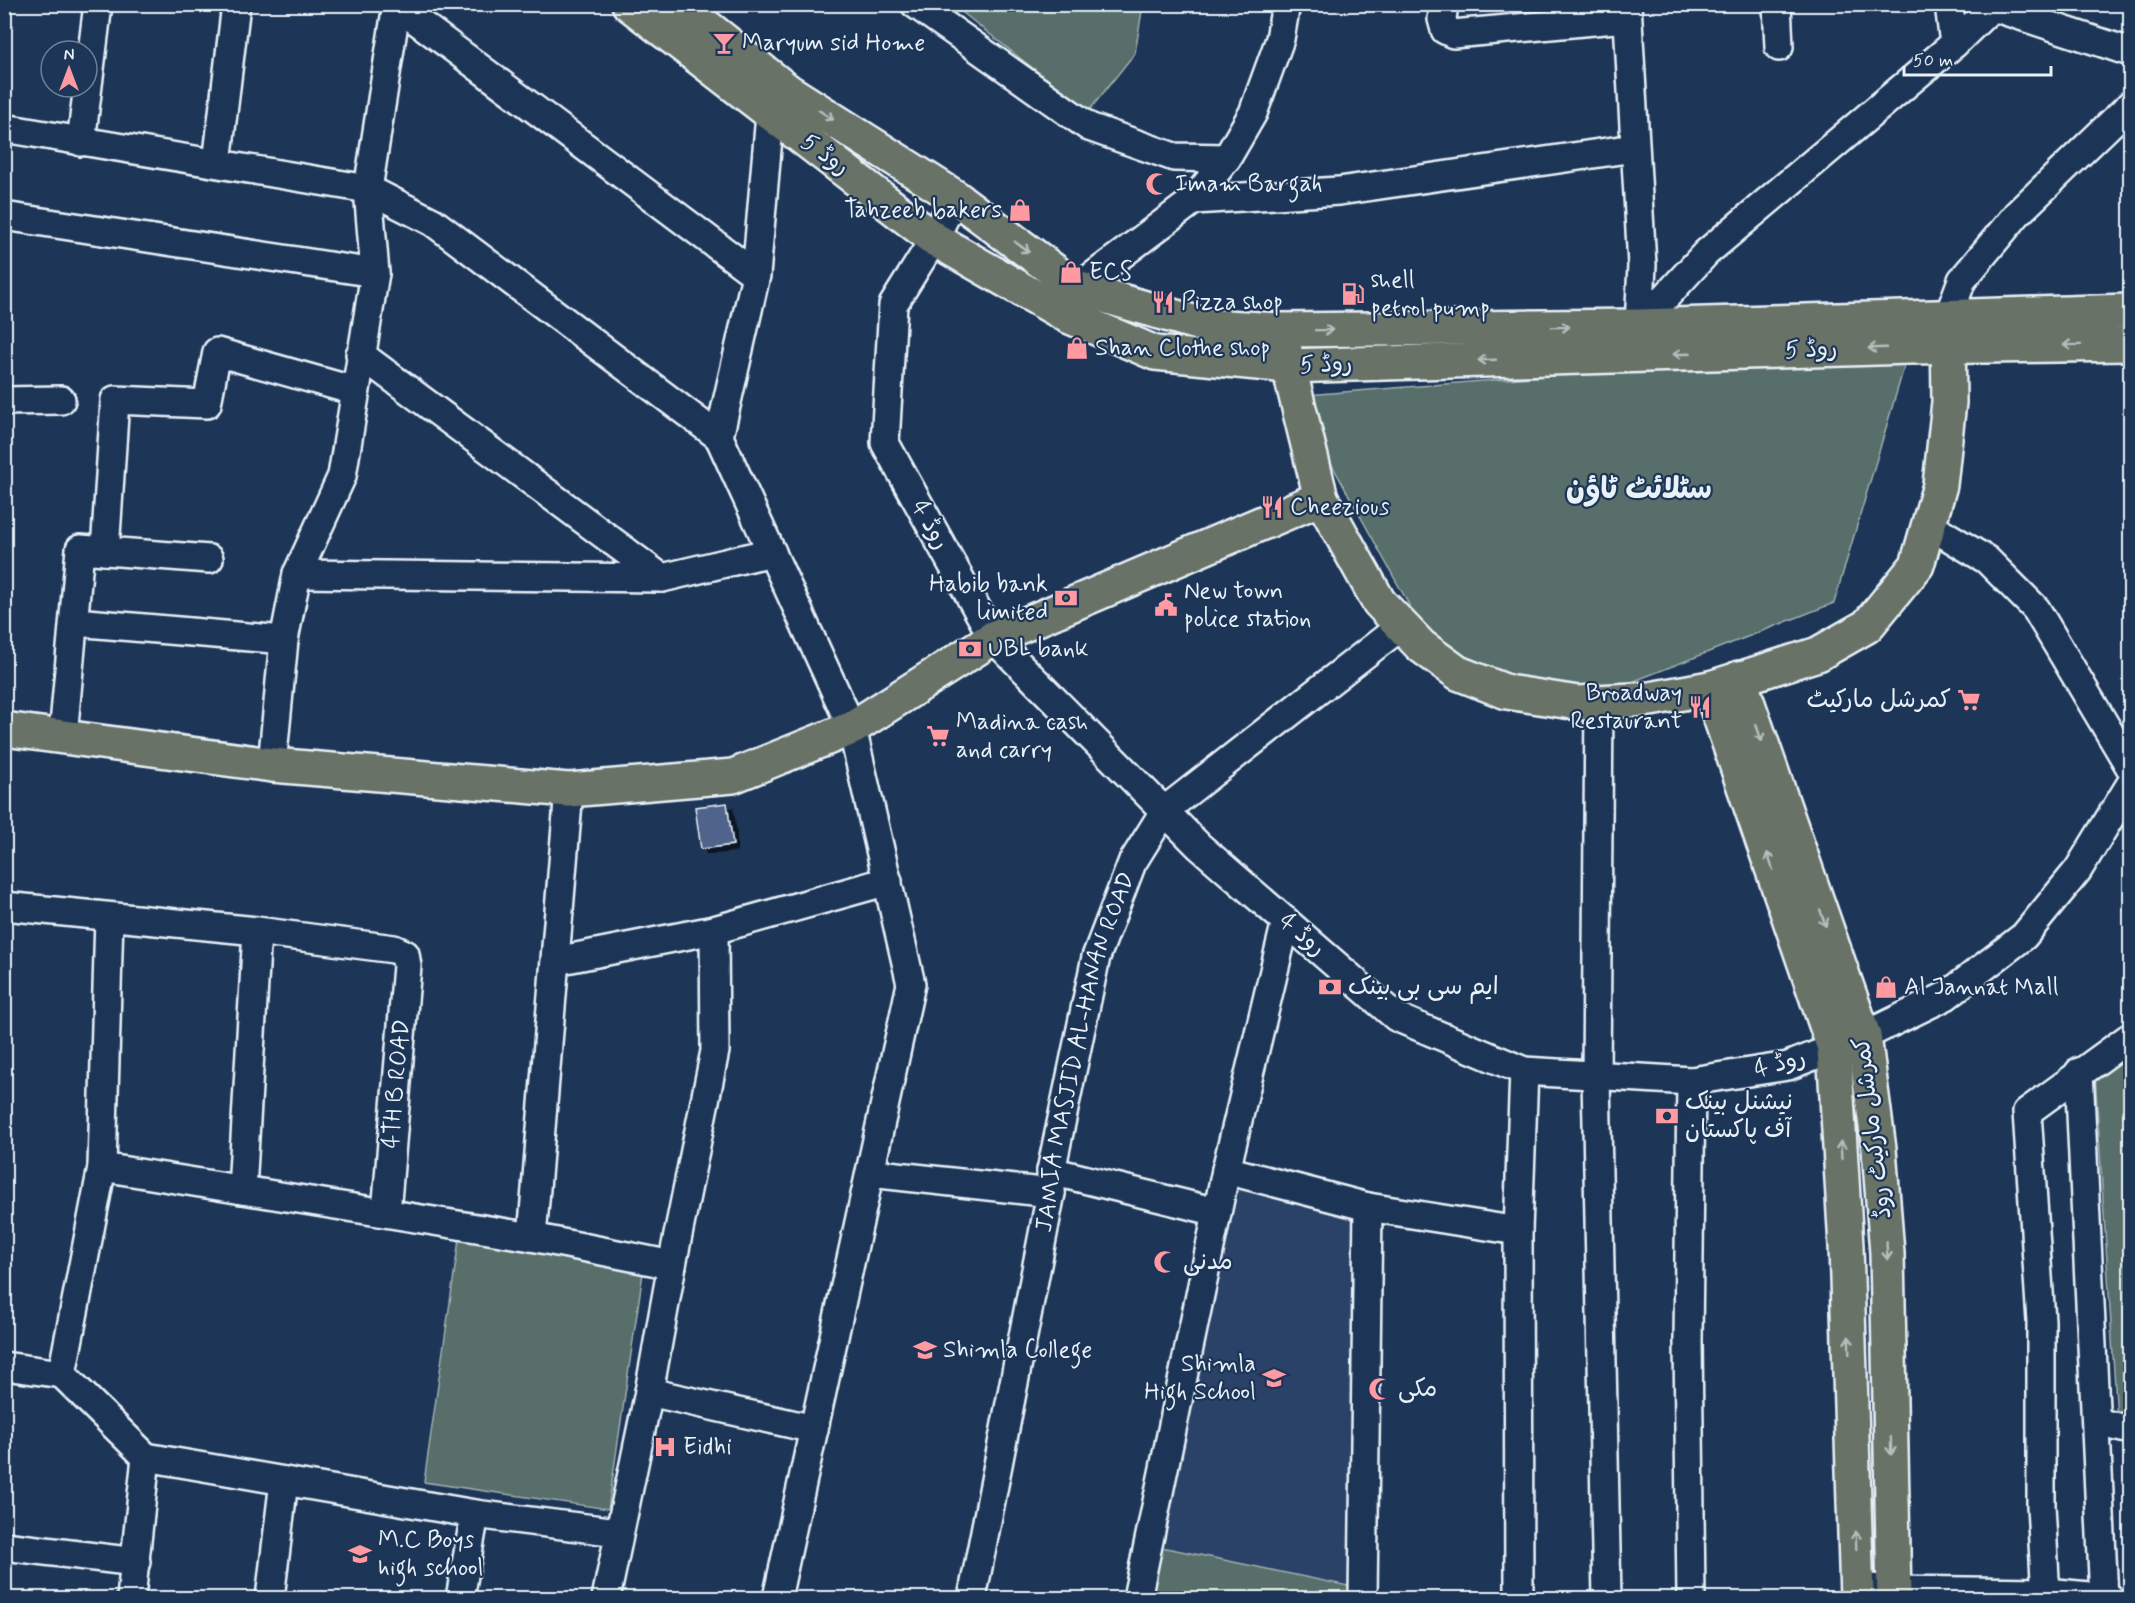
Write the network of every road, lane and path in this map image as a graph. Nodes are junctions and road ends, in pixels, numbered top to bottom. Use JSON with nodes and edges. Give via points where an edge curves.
{"nodes":[{"id":1,"x":98,"y":4,"type":"edge"},
{"id":2,"x":236,"y":4,"type":"edge"},
{"id":3,"x":629,"y":4,"type":"edge"},
{"id":4,"x":915,"y":4,"type":"edge"},
{"id":5,"x":1286,"y":4,"type":"edge"},
{"id":6,"x":1444,"y":4,"type":"edge"},
{"id":7,"x":1777,"y":4,"type":"edge"},
{"id":8,"x":1949,"y":4,"type":"edge"},
{"id":9,"x":397,"y":5,"type":"edge"},
{"id":10,"x":682,"y":6,"type":"edge"},
{"id":11,"x":1994,"y":6,"type":"edge"},
{"id":12,"x":1627,"y":11,"type":"edge"},
{"id":13,"x":1954,"y":44,"type":"junction"},
{"id":14,"x":1779,"y":47,"type":"dead end"},
{"id":15,"x":2130,"y":52,"type":"edge"},
{"id":16,"x":779,"y":103,"type":"junction"},
{"id":17,"x":2130,"y":105,"type":"edge"},
{"id":18,"x":4,"y":128,"type":"edge"},
{"id":19,"x":81,"y":142,"type":"junction"},
{"id":20,"x":1634,"y":148,"type":"junction"},
{"id":21,"x":1227,"y":158,"type":"junction"},
{"id":22,"x":217,"y":163,"type":"junction"},
{"id":23,"x":368,"y":189,"type":"junction"},
{"id":24,"x":955,"y":197,"type":"junction"},
{"id":25,"x":1194,"y":200,"type":"junction"},
{"id":26,"x":4,"y":216,"type":"edge"},
{"id":27,"x":934,"y":239,"type":"junction"},
{"id":28,"x":375,"y":273,"type":"junction"},
{"id":29,"x":756,"y":275,"type":"junction"},
{"id":30,"x":1077,"y":288,"type":"junction"},
{"id":31,"x":2130,"y":311,"type":"edge"},
{"id":32,"x":1639,"y":326,"type":"junction"},
{"id":33,"x":1280,"y":330,"type":"junction"},
{"id":34,"x":1948,"y":331,"type":"junction"},
{"id":35,"x":2130,"y":344,"type":"edge"},
{"id":36,"x":360,"y":354,"type":"junction"},
{"id":37,"x":1288,"y":366,"type":"junction"},
{"id":38,"x":355,"y":392,"type":"junction"},
{"id":39,"x":4,"y":400,"type":"edge"},
{"id":40,"x":61,"y":400,"type":"dead end"},
{"id":41,"x":719,"y":437,"type":"junction"},
{"id":42,"x":1321,"y":498,"type":"junction"},
{"id":43,"x":1929,"y":525,"type":"junction"},
{"id":44,"x":105,"y":551,"type":"junction"},
{"id":45,"x":772,"y":552,"type":"junction"},
{"id":46,"x":209,"y":559,"type":"dead end"},
{"id":47,"x":297,"y":574,"type":"junction"},
{"id":48,"x":662,"y":578,"type":"junction"},
{"id":49,"x":75,"y":622,"type":"junction"},
{"id":50,"x":1401,"y":626,"type":"junction"},
{"id":51,"x":993,"y":638,"type":"junction"},
{"id":52,"x":284,"y":640,"type":"junction"},
{"id":53,"x":1725,"y":683,"type":"junction"},
{"id":54,"x":1599,"y":702,"type":"junction"},
{"id":55,"x":852,"y":728,"type":"junction"},
{"id":56,"x":4,"y":729,"type":"edge"},
{"id":57,"x":63,"y":736,"type":"junction"},
{"id":58,"x":272,"y":765,"type":"junction"},
{"id":59,"x":2130,"y":767,"type":"edge"},
{"id":60,"x":2130,"y":785,"type":"edge"},
{"id":61,"x":569,"y":790,"type":"junction"},
{"id":62,"x":1165,"y":810,"type":"junction"},
{"id":63,"x":888,"y":881,"type":"junction"},
{"id":64,"x":4,"y":906,"type":"edge"},
{"id":65,"x":109,"y":917,"type":"junction"},
{"id":66,"x":1286,"y":921,"type":"junction"},
{"id":67,"x":714,"y":930,"type":"junction"},
{"id":68,"x":257,"y":931,"type":"junction"},
{"id":69,"x":556,"y":961,"type":"junction"},
{"id":70,"x":1864,"y":1036,"type":"junction"},
{"id":71,"x":2130,"y":1037,"type":"edge"},
{"id":72,"x":1834,"y":1048,"type":"junction"},
{"id":73,"x":1524,"y":1071,"type":"junction"},
{"id":74,"x":2079,"y":1072,"type":"junction"},
{"id":75,"x":1596,"y":1077,"type":"junction"},
{"id":76,"x":1691,"y":1081,"type":"junction"},
{"id":77,"x":102,"y":1167,"type":"junction"},
{"id":78,"x":1226,"y":1170,"type":"junction"},
{"id":79,"x":870,"y":1173,"type":"junction"},
{"id":80,"x":1051,"y":1182,"type":"junction"},
{"id":81,"x":242,"y":1190,"type":"junction"},
{"id":82,"x":1368,"y":1207,"type":"junction"},
{"id":83,"x":1217,"y":1212,"type":"junction"},
{"id":84,"x":386,"y":1214,"type":"junction"},
{"id":85,"x":1518,"y":1232,"type":"junction"},
{"id":86,"x":532,"y":1237,"type":"junction"},
{"id":87,"x":672,"y":1265,"type":"junction"},
{"id":88,"x":4,"y":1366,"type":"edge"},
{"id":89,"x":62,"y":1374,"type":"junction"},
{"id":90,"x":649,"y":1392,"type":"junction"},
{"id":91,"x":2097,"y":1422,"type":"junction"},
{"id":92,"x":814,"y":1429,"type":"junction"},
{"id":93,"x":2130,"y":1430,"type":"edge"},
{"id":94,"x":146,"y":1457,"type":"junction"},
{"id":95,"x":284,"y":1481,"type":"junction"},
{"id":96,"x":475,"y":1514,"type":"junction"},
{"id":97,"x":618,"y":1532,"type":"junction"},
{"id":98,"x":4,"y":1546,"type":"edge"},
{"id":99,"x":136,"y":1562,"type":"junction"},
{"id":100,"x":1857,"y":1593,"type":"edge"},
{"id":101,"x":1894,"y":1594,"type":"edge"},
{"id":102,"x":2046,"y":1595,"type":"edge"},
{"id":103,"x":2106,"y":1598,"type":"edge"},
{"id":104,"x":131,"y":1599,"type":"edge"},
{"id":105,"x":270,"y":1599,"type":"edge"},
{"id":106,"x":460,"y":1599,"type":"edge"},
{"id":107,"x":606,"y":1599,"type":"edge"},
{"id":108,"x":777,"y":1599,"type":"edge"},
{"id":109,"x":972,"y":1599,"type":"edge"},
{"id":110,"x":1137,"y":1599,"type":"edge"},
{"id":111,"x":1363,"y":1599,"type":"edge"},
{"id":112,"x":1519,"y":1599,"type":"edge"},
{"id":113,"x":1607,"y":1599,"type":"edge"},
{"id":114,"x":1691,"y":1599,"type":"edge"}],
"edges":[{"from":1,"to":19,"type":"street"},
{"from":2,"to":22,"type":"street"},
{"from":3,"to":16,"type":"main road","name":"روڈ 5"},
{"from":4,"to":21,"type":"street","via":[[1089,127],[1174,157]]},
{"from":5,"to":21,"type":"street","via":[[1280,39],[1253,113]]},
{"from":6,"to":12,"type":"street","via":[[1445,30],[1453,34]]},
{"from":7,"to":14,"type":"street"},
{"from":8,"to":13,"type":"street"},
{"from":9,"to":23,"type":"street"},
{"from":9,"to":29,"type":"street"},
{"from":10,"to":16,"type":"main road","name":"روڈ 5"},
{"from":11,"to":13,"type":"street"},
{"from":11,"to":15,"type":"street"},
{"from":12,"to":20,"type":"street"},
{"from":13,"to":32,"type":"street","via":[[1706,253]]},
{"from":16,"to":24,"type":"main road","name":"روڈ 5","one_way":true},
{"from":16,"to":27,"type":"main road","name":"روڈ 5"},
{"from":16,"to":29,"type":"street"},
{"from":17,"to":34,"type":"street","via":[[2017,214],[1962,280]]},
{"from":18,"to":19,"type":"street"},
{"from":19,"to":22,"type":"street"},
{"from":20,"to":25,"type":"street","via":[[1339,191]]},
{"from":20,"to":32,"type":"street","via":[[1642,265]]},
{"from":21,"to":25,"type":"street"},
{"from":22,"to":23,"type":"street"},
{"from":23,"to":28,"type":"street"},
{"from":23,"to":41,"type":"street","via":[[433,222]]},
{"from":24,"to":27,"type":"street","name":"روڈ 4"},
{"from":24,"to":30,"type":"main road","name":"روڈ 5","one_way":true},
{"from":25,"to":30,"type":"street"},
{"from":26,"to":28,"type":"street"},
{"from":27,"to":37,"type":"main road","name":"روڈ 5","via":[[1068,316],[1155,352]]},
{"from":27,"to":51,"type":"street","name":"روڈ 4","via":[[892,305],[885,443]]},
{"from":28,"to":36,"type":"street"},
{"from":29,"to":41,"type":"street"},
{"from":30,"to":33,"type":"main road","name":"روڈ 5","via":[[1207,326]]},
{"from":31,"to":34,"type":"main road","name":"روڈ 5"},
{"from":33,"to":32,"type":"main road","name":"روڈ 5","one_way":true},
{"from":32,"to":34,"type":"main road","name":"روڈ 5"},
{"from":33,"to":37,"type":"main road"},
{"from":35,"to":34,"type":"main road","name":"روڈ 5","one_way":true},
{"from":34,"to":37,"type":"main road","name":"روڈ 5","one_way":true},
{"from":34,"to":43,"type":"main road","via":[[1948,402],[1940,485]]},
{"from":36,"to":38,"type":"street"},
{"from":36,"to":48,"type":"street"},
{"from":37,"to":42,"type":"main road"},
{"from":38,"to":44,"type":"street","via":[[217,352],[207,404],[115,400]]},
{"from":38,"to":47,"type":"street","via":[[342,476]]},
{"from":39,"to":40,"type":"street"},
{"from":41,"to":45,"type":"street"},
{"from":42,"to":50,"type":"main road","via":[[1379,602]]},
{"from":42,"to":51,"type":"main road"},
{"from":43,"to":53,"type":"main road","via":[[1917,565],[1867,626],[1818,654]]},
{"from":43,"to":59,"type":"street","via":[[1987,560],[2036,609]]},
{"from":44,"to":46,"type":"street"},
{"from":44,"to":49,"type":"street","via":[[81,549]]},
{"from":45,"to":48,"type":"street"},
{"from":45,"to":55,"type":"street"},
{"from":47,"to":48,"type":"street"},
{"from":47,"to":52,"type":"street"},
{"from":49,"to":52,"type":"street"},
{"from":49,"to":57,"type":"street"},
{"from":50,"to":54,"type":"main road","via":[[1458,673],[1507,692],[1578,703]]},
{"from":50,"to":62,"type":"street","name":"JAMIA MASJID AL-HANAN ROAD"},
{"from":51,"to":55,"type":"main road"},
{"from":51,"to":62,"type":"street","name":"روڈ 4"},
{"from":52,"to":58,"type":"street"},
{"from":53,"to":54,"type":"main road","via":[[1650,699]]},
{"from":53,"to":70,"type":"main road","name":"کمرشل مارکیٹ روڈ","one_way":true},
{"from":72,"to":53,"type":"main road","name":"کمرشل مارکیٹ روڈ","one_way":true},
{"from":54,"to":75,"type":"street"},
{"from":55,"to":61,"type":"main road","via":[[733,776]]},
{"from":55,"to":63,"type":"street"},
{"from":56,"to":57,"type":"main road"},
{"from":57,"to":58,"type":"main road"},
{"from":58,"to":61,"type":"main road"},
{"from":60,"to":70,"type":"street","name":"روڈ 4","via":[[2078,870],[2024,936],[1946,996]]},
{"from":61,"to":69,"type":"street"},
{"from":62,"to":66,"type":"street","name":"روڈ 4","via":[[1199,846]]},
{"from":62,"to":80,"type":"street","name":"JAMIA MASJID AL-HANAN ROAD","via":[[1132,863],[1096,957]]},
{"from":63,"to":67,"type":"street"},
{"from":63,"to":79,"type":"street","via":[[911,984]]},
{"from":64,"to":65,"type":"street"},
{"from":65,"to":68,"type":"street"},
{"from":65,"to":77,"type":"street"},
{"from":66,"to":73,"type":"street","name":"روڈ 4","via":[[1396,1017]]},
{"from":66,"to":78,"type":"street"},
{"from":67,"to":69,"type":"street"},
{"from":67,"to":87,"type":"street","via":[[715,1051]]},
{"from":68,"to":81,"type":"street"},
{"from":68,"to":84,"type":"street","name":"4TH B ROAD","via":[[394,949],[405,954]]},
{"from":69,"to":86,"type":"street"},
{"from":70,"to":72,"type":"street","name":"روڈ 4"},
{"from":70,"to":101,"type":"main road","name":"کمرشل مارکیٹ روڈ","one_way":true,"via":[[1879,1149],[1887,1253]]},
{"from":71,"to":74,"type":"street"},
{"from":72,"to":76,"type":"street","name":"روڈ 4","via":[[1788,1066]]},
{"from":100,"to":72,"type":"main road","name":"کمرشل مارکیٹ روڈ","one_way":true,"via":[[1846,1246]]},
{"from":73,"to":75,"type":"street","name":"روڈ 4"},
{"from":73,"to":85,"type":"street"},
{"from":74,"to":91,"type":"street"},
{"from":74,"to":102,"type":"street","via":[[2027,1112],[2041,1321],[2041,1505]]},
{"from":75,"to":76,"type":"street","name":"روڈ 4"},
{"from":75,"to":113,"type":"street"},
{"from":76,"to":114,"type":"street"},
{"from":77,"to":81,"type":"street"},
{"from":77,"to":89,"type":"street"},
{"from":78,"to":82,"type":"street"},
{"from":78,"to":83,"type":"street"},
{"from":79,"to":80,"type":"street"},
{"from":79,"to":92,"type":"street"},
{"from":80,"to":83,"type":"street"},
{"from":80,"to":109,"type":"street","name":"JAMIA MASJID AL-HANAN ROAD"},
{"from":81,"to":84,"type":"street"},
{"from":82,"to":85,"type":"street"},
{"from":82,"to":111,"type":"street"},
{"from":83,"to":110,"type":"street"},
{"from":84,"to":86,"type":"street"},
{"from":85,"to":112,"type":"street"},
{"from":86,"to":87,"type":"street"},
{"from":87,"to":90,"type":"street"},
{"from":88,"to":89,"type":"street"},
{"from":89,"to":94,"type":"street"},
{"from":90,"to":92,"type":"street"},
{"from":90,"to":97,"type":"street"},
{"from":91,"to":93,"type":"street"},
{"from":91,"to":103,"type":"street"},
{"from":92,"to":108,"type":"street"},
{"from":94,"to":95,"type":"street"},
{"from":94,"to":99,"type":"street"},
{"from":95,"to":96,"type":"street"},
{"from":95,"to":105,"type":"street"},
{"from":96,"to":97,"type":"street"},
{"from":96,"to":106,"type":"street"},
{"from":97,"to":107,"type":"street"},
{"from":98,"to":99,"type":"street"},
{"from":99,"to":104,"type":"street"},
{"from":100,"to":101,"type":"street"},
{"from":101,"to":102,"type":"street"},
{"from":102,"to":103,"type":"street"}]}
